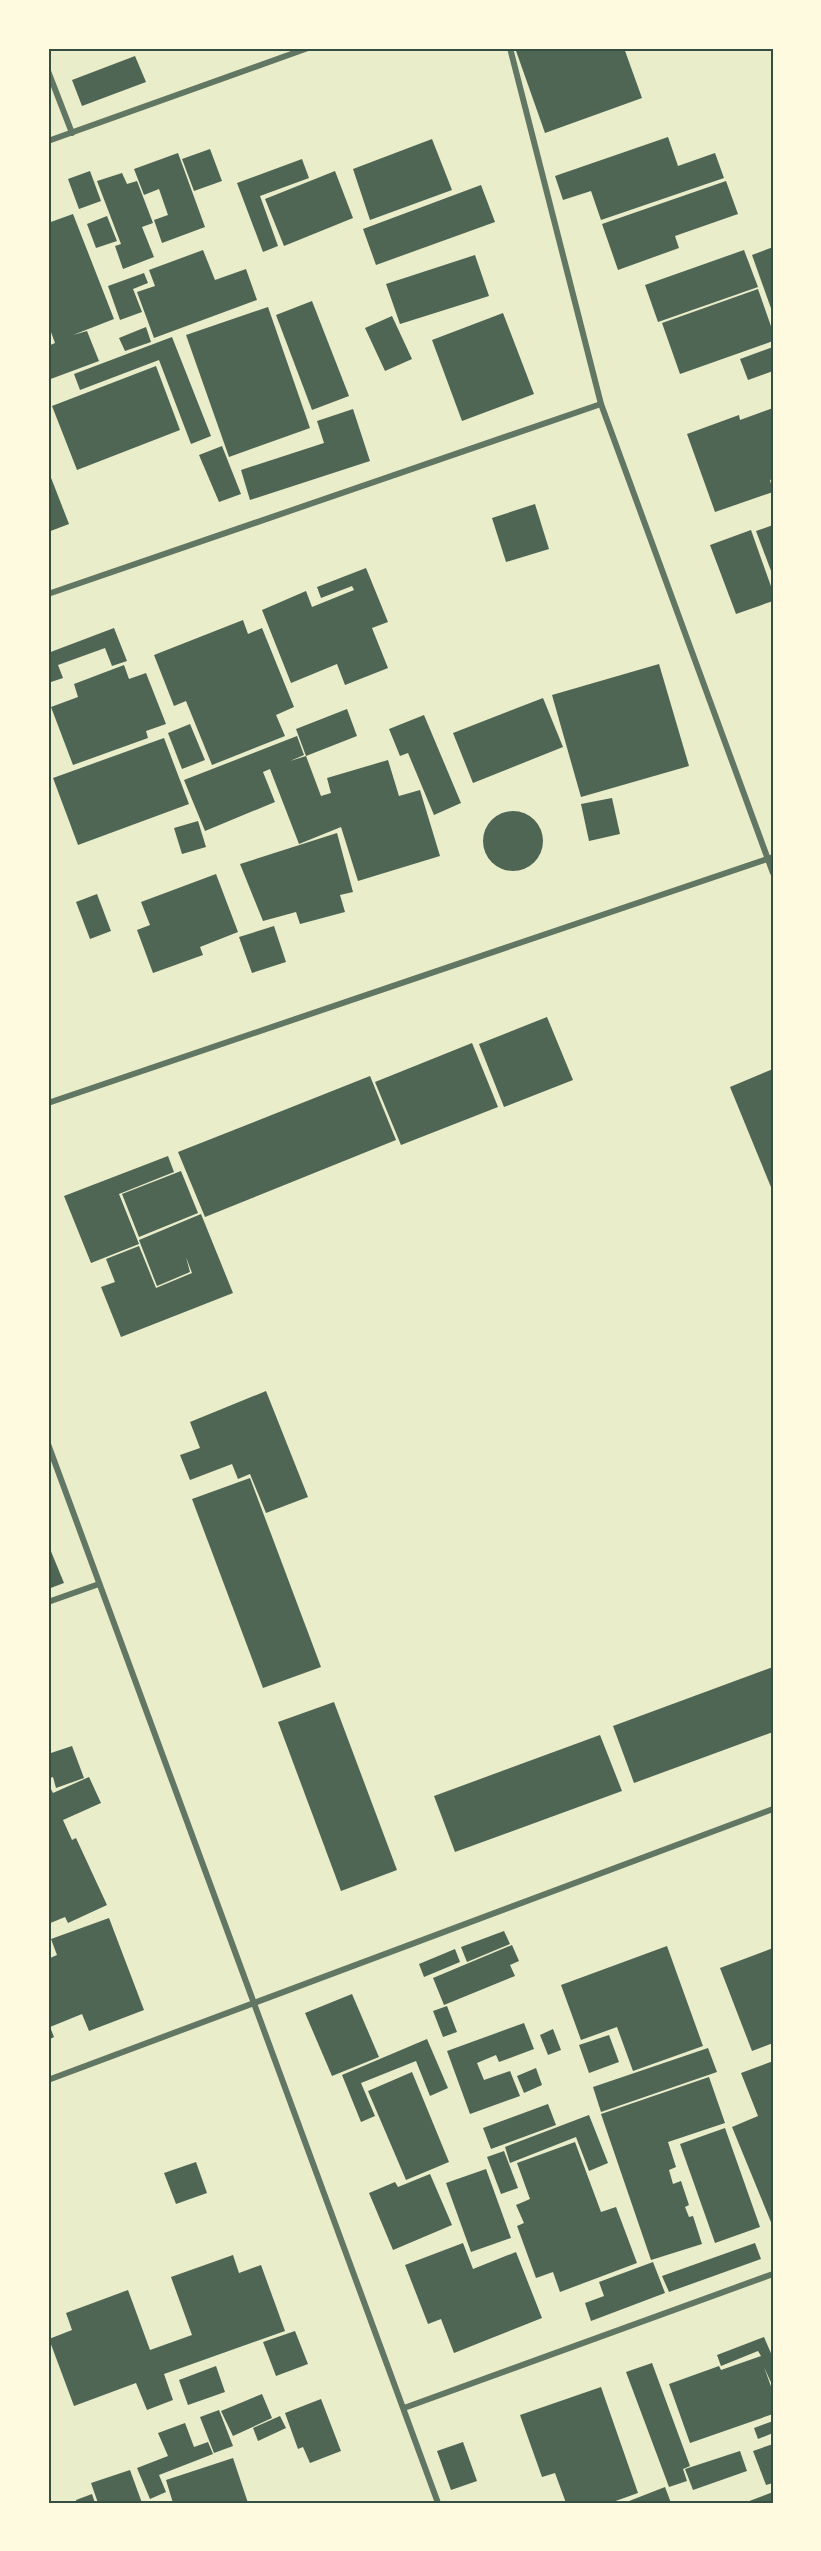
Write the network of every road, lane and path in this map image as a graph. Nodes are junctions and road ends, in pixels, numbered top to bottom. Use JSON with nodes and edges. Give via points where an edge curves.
{"nodes":[{"id":1,"x":308,"y":48,"type":"edge"},
{"id":2,"x":510,"y":48,"type":"edge"},
{"id":3,"x":48,"y":71,"type":"edge"},
{"id":4,"x":72,"y":133,"type":"junction"},
{"id":5,"x":48,"y":141,"type":"edge"},
{"id":6,"x":601,"y":404,"type":"junction"},
{"id":7,"x":48,"y":594,"type":"edge"},
{"id":8,"x":770,"y":858,"type":"edge"},
{"id":9,"x":773,"y":873,"type":"edge"},
{"id":10,"x":48,"y":1103,"type":"edge"},
{"id":11,"x":48,"y":1444,"type":"edge"},
{"id":12,"x":99,"y":1584,"type":"junction"},
{"id":13,"x":48,"y":1602,"type":"edge"},
{"id":14,"x":773,"y":1809,"type":"edge"},
{"id":15,"x":254,"y":2002,"type":"junction"},
{"id":16,"x":48,"y":2080,"type":"edge"},
{"id":17,"x":773,"y":2274,"type":"edge"},
{"id":18,"x":404,"y":2408,"type":"junction"},
{"id":19,"x":438,"y":2503,"type":"edge"}],
"edges":[{"from":1,"to":4,"type":"street"},
{"from":2,"to":6,"type":"street"},
{"from":3,"to":4,"type":"street"},
{"from":4,"to":5,"type":"street"},
{"from":6,"to":7,"type":"street"},
{"from":6,"to":8,"type":"street"},
{"from":8,"to":9,"type":"street"},
{"from":8,"to":10,"type":"street"},
{"from":11,"to":12,"type":"street"},
{"from":12,"to":13,"type":"street"},
{"from":12,"to":15,"type":"street"},
{"from":14,"to":15,"type":"street"},
{"from":15,"to":16,"type":"street"},
{"from":15,"to":18,"type":"street"},
{"from":17,"to":18,"type":"street"},
{"from":18,"to":19,"type":"street"}]}
